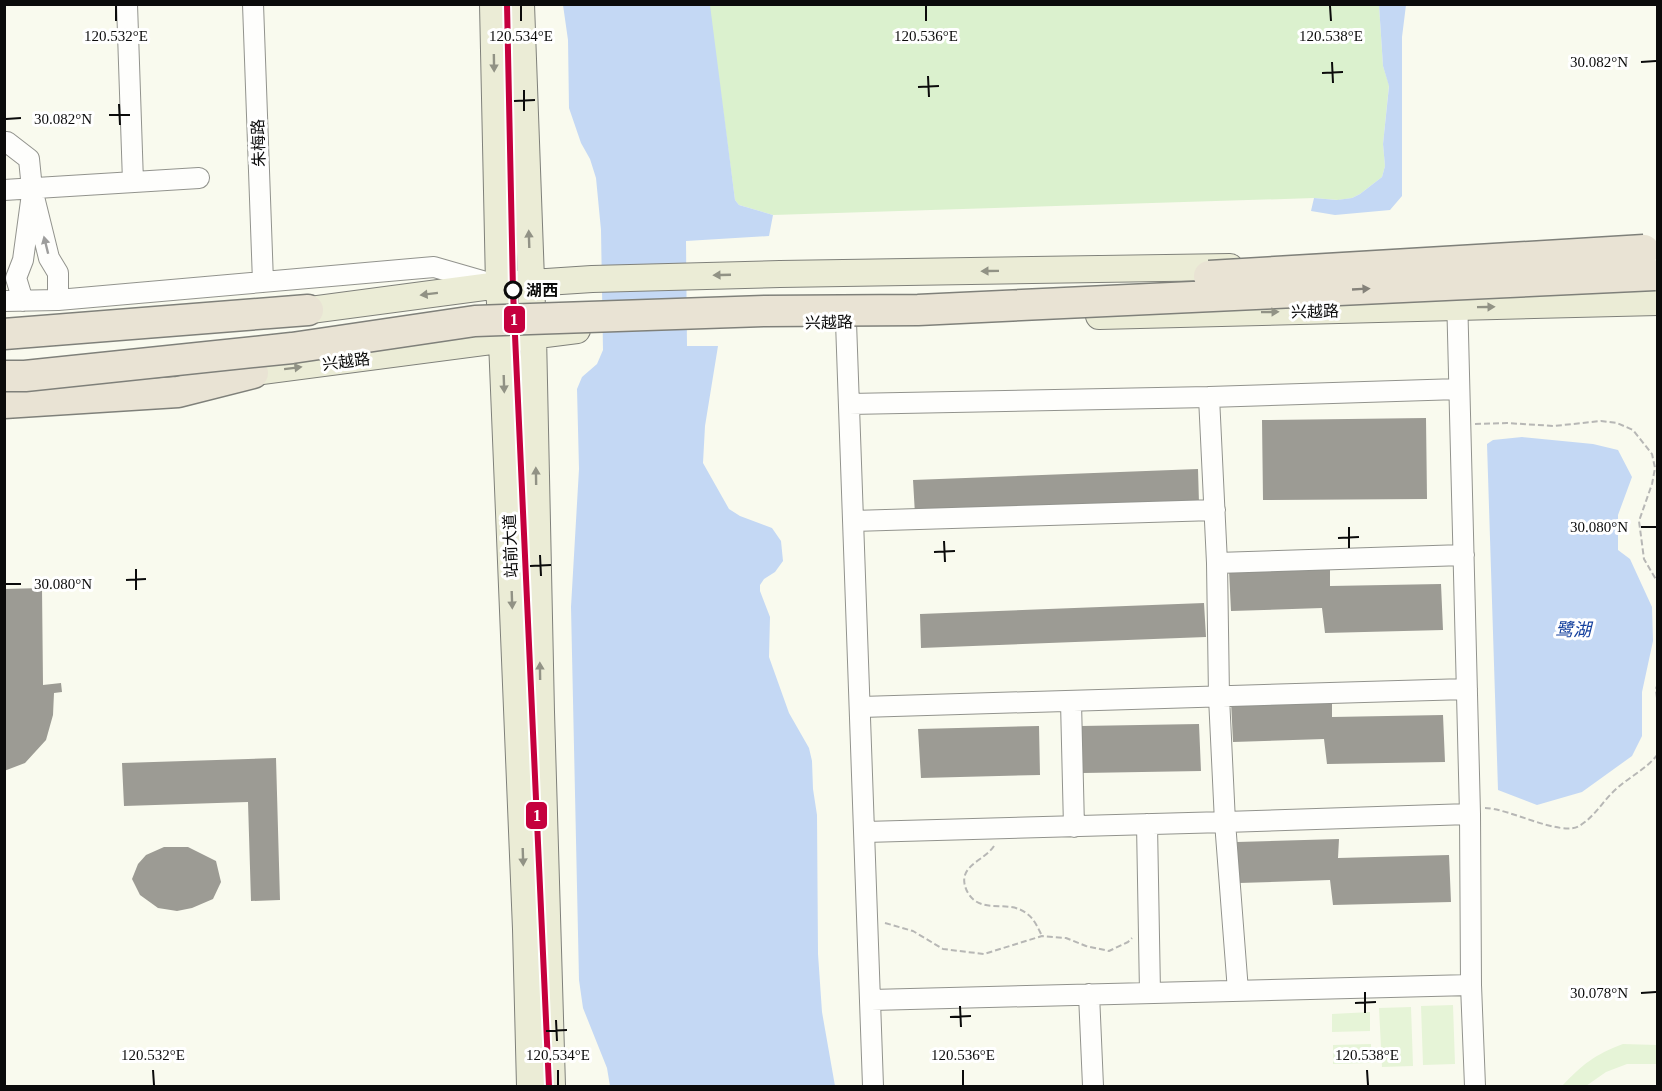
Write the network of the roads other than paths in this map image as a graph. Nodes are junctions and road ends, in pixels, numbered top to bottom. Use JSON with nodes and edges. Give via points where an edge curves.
{"nodes":[{"id":1,"x":127,"y":4,"type":"edge"},
{"id":2,"x":253,"y":4,"type":"edge"},
{"id":3,"x":493,"y":4,"type":"edge"},
{"id":4,"x":521,"y":4,"type":"edge"},
{"id":5,"x":4,"y":142,"type":"edge"},
{"id":6,"x":199,"y":178,"type":"dead end"},
{"id":7,"x":133,"y":182,"type":"junction"},
{"id":8,"x":32,"y":189,"type":"junction"},
{"id":9,"x":4,"y":190,"type":"edge"},
{"id":10,"x":1456,"y":264,"type":"junction"},
{"id":11,"x":1655,"y":268,"type":"edge"},
{"id":12,"x":263,"y":282,"type":"junction"},
{"id":13,"x":531,"y":283,"type":"junction"},
{"id":14,"x":498,"y":285,"type":"junction"},
{"id":15,"x":58,"y":300,"type":"junction"},
{"id":16,"x":14,"y":301,"type":"edge"},
{"id":17,"x":1457,"y":307,"type":"junction"},
{"id":18,"x":308,"y":310,"type":"junction"},
{"id":19,"x":846,"y":322,"type":"junction"},
{"id":20,"x":4,"y":334,"type":"edge"},
{"id":21,"x":533,"y":335,"type":"junction"},
{"id":22,"x":502,"y":341,"type":"junction"},
{"id":23,"x":4,"y":344,"type":"edge"},
{"id":24,"x":4,"y":359,"type":"edge"},
{"id":25,"x":254,"y":374,"type":"junction"},
{"id":26,"x":4,"y":376,"type":"edge"},
{"id":27,"x":1460,"y":389,"type":"junction"},
{"id":28,"x":4,"y":391,"type":"edge"},
{"id":29,"x":1209,"y":397,"type":"junction"},
{"id":30,"x":4,"y":403,"type":"edge"},
{"id":31,"x":849,"y":404,"type":"junction"},
{"id":32,"x":1215,"y":510,"type":"junction"},
{"id":33,"x":854,"y":521,"type":"junction"},
{"id":34,"x":1464,"y":555,"type":"junction"},
{"id":35,"x":1217,"y":563,"type":"junction"},
{"id":36,"x":1467,"y":689,"type":"junction"},
{"id":37,"x":1219,"y":697,"type":"junction"},
{"id":38,"x":1071,"y":702,"type":"junction"},
{"id":39,"x":861,"y":707,"type":"junction"},
{"id":40,"x":1470,"y":811,"type":"junction"},
{"id":41,"x":1225,"y":822,"type":"junction"},
{"id":42,"x":1147,"y":824,"type":"junction"},
{"id":43,"x":1074,"y":827,"type":"junction"},
{"id":44,"x":865,"y":832,"type":"junction"},
{"id":45,"x":1471,"y":985,"type":"junction"},
{"id":46,"x":1238,"y":991,"type":"junction"},
{"id":47,"x":1150,"y":993,"type":"junction"},
{"id":48,"x":1089,"y":994,"type":"junction"},
{"id":49,"x":871,"y":1000,"type":"junction"},
{"id":50,"x":530,"y":1086,"type":"edge"},
{"id":51,"x":552,"y":1086,"type":"edge"},
{"id":52,"x":873,"y":1086,"type":"edge"},
{"id":53,"x":1093,"y":1086,"type":"edge"},
{"id":54,"x":1475,"y":1086,"type":"edge"}],
"edges":[{"from":1,"to":7,"type":"street"},
{"from":2,"to":12,"type":"street","name":"朱梅路"},
{"from":3,"to":14,"type":"main road","name":"站前大道","one_way":true},
{"from":13,"to":4,"type":"main road","name":"站前大道","one_way":true},
{"from":5,"to":8,"type":"street","via":[[29,159]]},
{"from":6,"to":7,"type":"street"},
{"from":7,"to":8,"type":"street"},
{"from":8,"to":9,"type":"street"},
{"from":15,"to":8,"type":"street","one_way":true,"via":[[58,273],[49,258]]},
{"from":8,"to":16,"type":"street"},
{"from":10,"to":11,"type":"main road"},
{"from":10,"to":13,"type":"main road","one_way":true,"via":[[780,274]]},
{"from":10,"to":17,"type":"street"},
{"from":17,"to":11,"type":"main road","name":"兴越路","one_way":true},
{"from":11,"to":24,"type":"highway","bridge":true,"via":[[470,307],[290,332]]},
{"from":26,"to":11,"type":"highway","one_way":true,"bridge":true,"via":[[292,348],[475,321],[918,310]]},
{"from":12,"to":14,"type":"street","via":[[434,267]]},
{"from":12,"to":15,"type":"street"},
{"from":13,"to":14,"type":"main road"},
{"from":13,"to":21,"type":"main road","name":"站前大道"},
{"from":14,"to":18,"type":"main road","one_way":true},
{"from":14,"to":22,"type":"main road","name":"站前大道"},
{"from":15,"to":16,"type":"street"},
{"from":19,"to":17,"type":"main road","name":"兴越路","one_way":true},
{"from":17,"to":27,"type":"street"},
{"from":18,"to":20,"type":"highway"},
{"from":18,"to":23,"type":"main road","via":[[136,334]]},
{"from":19,"to":21,"type":"main road","name":"兴越路","via":[[592,329]]},
{"from":19,"to":31,"type":"street"},
{"from":21,"to":22,"type":"main road","name":"兴越路"},
{"from":51,"to":21,"type":"main road","name":"站前大道","one_way":true},
{"from":25,"to":22,"type":"main road","name":"兴越路","one_way":true},
{"from":22,"to":50,"type":"main road","name":"站前大道","one_way":true},
{"from":25,"to":28,"type":"main road","name":"兴越路"},
{"from":25,"to":30,"type":"highway","via":[[178,392]]},
{"from":27,"to":29,"type":"street"},
{"from":27,"to":34,"type":"street"},
{"from":29,"to":31,"type":"street"},
{"from":29,"to":32,"type":"street"},
{"from":31,"to":33,"type":"street"},
{"from":32,"to":33,"type":"street"},
{"from":32,"to":35,"type":"street"},
{"from":33,"to":39,"type":"street"},
{"from":34,"to":35,"type":"street"},
{"from":34,"to":36,"type":"street"},
{"from":35,"to":37,"type":"street"},
{"from":36,"to":37,"type":"street"},
{"from":36,"to":40,"type":"street"},
{"from":37,"to":38,"type":"street"},
{"from":37,"to":41,"type":"street"},
{"from":38,"to":39,"type":"street"},
{"from":38,"to":43,"type":"street"},
{"from":39,"to":44,"type":"street"},
{"from":40,"to":41,"type":"street"},
{"from":40,"to":45,"type":"street"},
{"from":41,"to":42,"type":"street"},
{"from":41,"to":46,"type":"street"},
{"from":42,"to":43,"type":"street"},
{"from":42,"to":47,"type":"street"},
{"from":43,"to":44,"type":"street"},
{"from":44,"to":49,"type":"street"},
{"from":45,"to":46,"type":"street"},
{"from":45,"to":54,"type":"street"},
{"from":46,"to":47,"type":"street"},
{"from":47,"to":48,"type":"street"},
{"from":48,"to":49,"type":"street"},
{"from":48,"to":53,"type":"street"},
{"from":49,"to":52,"type":"street"}]}
